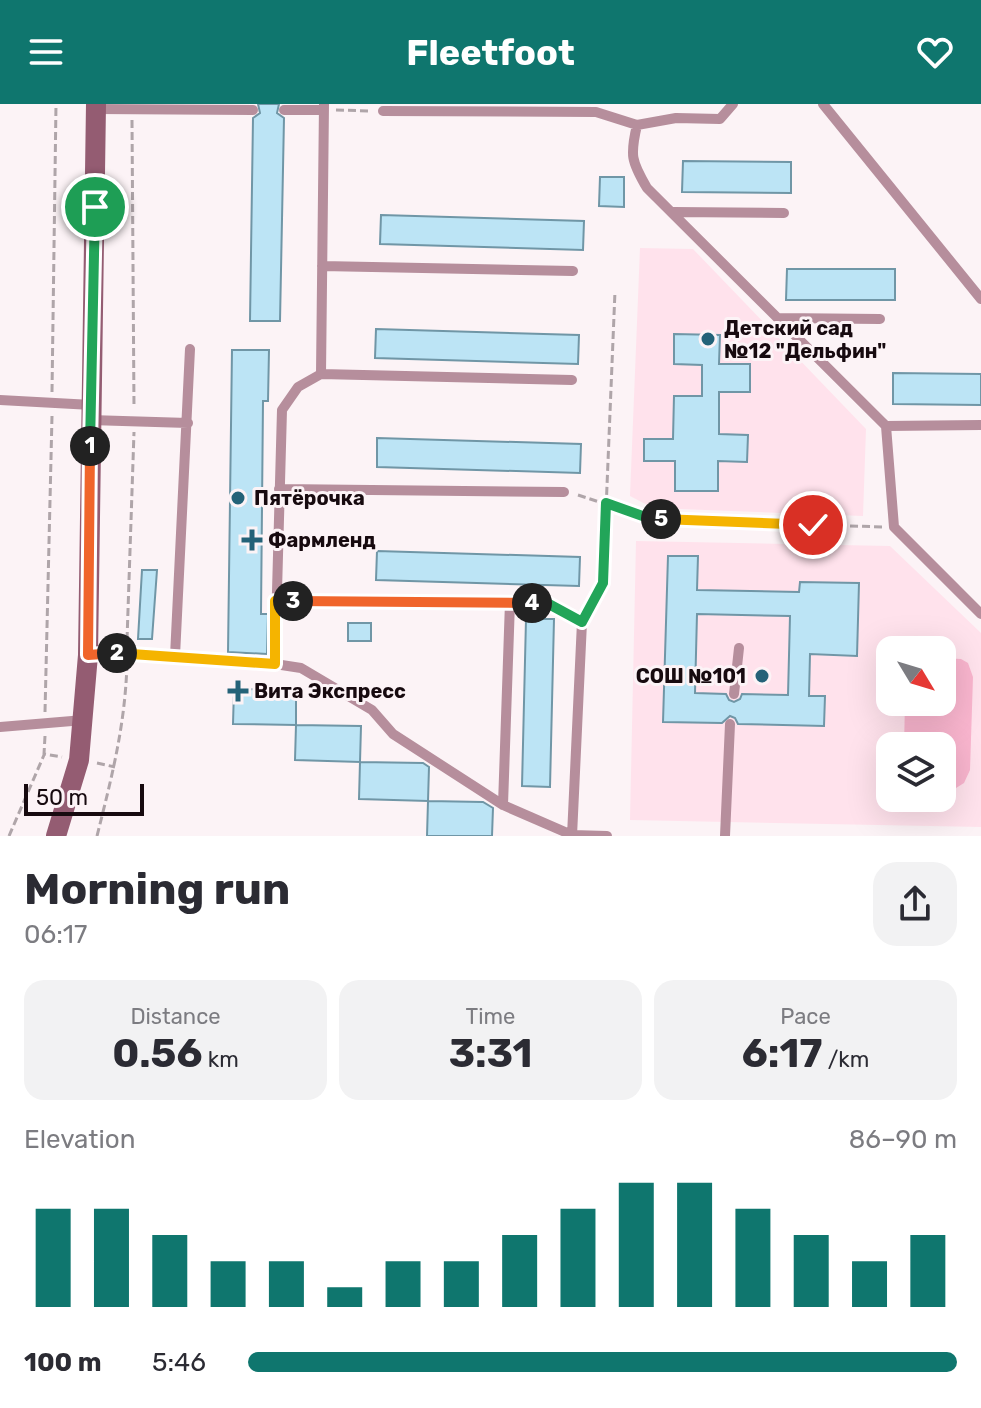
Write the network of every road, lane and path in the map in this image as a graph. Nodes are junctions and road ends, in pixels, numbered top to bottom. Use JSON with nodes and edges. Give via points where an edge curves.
{"nodes":[{"id":1,"x":56,"y":104,"type":"edge"},
{"id":2,"x":733,"y":104,"type":"edge"},
{"id":3,"x":823,"y":104,"type":"edge"},
{"id":4,"x":96,"y":106,"type":"edge"},
{"id":5,"x":324,"y":107,"type":"edge"},
{"id":6,"x":132,"y":109,"type":"junction"},
{"id":7,"x":253,"y":110,"type":"dead end"},
{"id":8,"x":284,"y":110,"type":"dead end"},
{"id":9,"x":383,"y":111,"type":"joint"},
{"id":10,"x":637,"y":125,"type":"junction"},
{"id":11,"x":674,"y":212,"type":"junction"},
{"id":12,"x":784,"y":213,"type":"dead end"},
{"id":13,"x":322,"y":266,"type":"junction"},
{"id":14,"x":573,"y":271,"type":"dead end"},
{"id":15,"x":615,"y":291,"type":"dead end"},
{"id":16,"x":981,"y":299,"type":"edge"},
{"id":17,"x":778,"y":318,"type":"junction"},
{"id":18,"x":880,"y":319,"type":"dead end"},
{"id":19,"x":190,"y":349,"type":"dead end"},
{"id":20,"x":321,"y":374,"type":"junction"},
{"id":21,"x":572,"y":380,"type":"dead end"},
{"id":22,"x":0,"y":400,"type":"edge"},
{"id":23,"x":52,"y":403,"type":"junction"},
{"id":24,"x":91,"y":412,"type":"junction"},
{"id":25,"x":134,"y":421,"type":"junction"},
{"id":26,"x":188,"y":423,"type":"junction"},
{"id":27,"x":981,"y":425,"type":"edge"},
{"id":28,"x":886,"y":426,"type":"junction"},
{"id":29,"x":279,"y":489,"type":"junction"},
{"id":30,"x":564,"y":492,"type":"joint"},
{"id":31,"x":606,"y":503,"type":"junction"},
{"id":32,"x":894,"y":527,"type":"junction"},
{"id":33,"x":275,"y":601,"type":"junction"},
{"id":34,"x":510,"y":602,"type":"junction"},
{"id":35,"x":981,"y":614,"type":"edge"},
{"id":36,"x":582,"y":622,"type":"junction"},
{"id":37,"x":739,"y":648,"type":"dead end"},
{"id":38,"x":127,"y":652,"type":"junction"},
{"id":39,"x":88,"y":655,"type":"junction"},
{"id":40,"x":175,"y":656,"type":"junction"},
{"id":41,"x":275,"y":664,"type":"junction"},
{"id":42,"x":734,"y":694,"type":"dead end"},
{"id":43,"x":84,"y":720,"type":"junction"},
{"id":44,"x":45,"y":722,"type":"junction"},
{"id":45,"x":730,"y":724,"type":"dead end"},
{"id":46,"x":0,"y":727,"type":"edge"},
{"id":47,"x":44,"y":754,"type":"junction"},
{"id":48,"x":79,"y":760,"type":"junction"},
{"id":49,"x":115,"y":767,"type":"junction"},
{"id":50,"x":503,"y":805,"type":"junction"},
{"id":51,"x":9,"y":836,"type":"edge"},
{"id":52,"x":56,"y":836,"type":"edge"},
{"id":53,"x":97,"y":836,"type":"edge"},
{"id":54,"x":572,"y":836,"type":"edge"},
{"id":55,"x":607,"y":836,"type":"edge"},
{"id":56,"x":725,"y":836,"type":"edge"}],
"edges":[{"from":1,"to":23,"type":"path"},
{"from":2,"to":10,"type":"lane","via":[[720,119],[676,118]]},
{"from":3,"to":16,"type":"lane"},
{"from":4,"to":6,"type":"lane"},
{"from":4,"to":24,"type":"main road"},
{"from":5,"to":8,"type":"lane"},
{"from":5,"to":9,"type":"path"},
{"from":5,"to":13,"type":"lane"},
{"from":6,"to":7,"type":"lane"},
{"from":6,"to":25,"type":"path"},
{"from":9,"to":10,"type":"lane","via":[[596,112]]},
{"from":10,"to":11,"type":"lane","via":[[633,164],[647,188]]},
{"from":11,"to":12,"type":"lane"},
{"from":11,"to":17,"type":"lane"},
{"from":13,"to":14,"type":"lane"},
{"from":13,"to":20,"type":"lane"},
{"from":15,"to":31,"type":"path"},
{"from":17,"to":18,"type":"lane"},
{"from":17,"to":28,"type":"lane"},
{"from":19,"to":26,"type":"lane"},
{"from":20,"to":21,"type":"lane"},
{"from":20,"to":29,"type":"lane","via":[[298,387],[282,410]]},
{"from":22,"to":23,"type":"lane"},
{"from":23,"to":24,"type":"lane"},
{"from":23,"to":44,"type":"path"},
{"from":24,"to":25,"type":"lane"},
{"from":24,"to":39,"type":"main road"},
{"from":25,"to":26,"type":"lane"},
{"from":25,"to":38,"type":"path"},
{"from":26,"to":40,"type":"lane"},
{"from":27,"to":28,"type":"lane"},
{"from":28,"to":32,"type":"lane"},
{"from":29,"to":30,"type":"lane"},
{"from":29,"to":33,"type":"lane"},
{"from":30,"to":31,"type":"path"},
{"from":31,"to":32,"type":"path","via":[[651,519]]},
{"from":31,"to":36,"type":"path","via":[[603,583]]},
{"from":32,"to":35,"type":"lane"},
{"from":33,"to":34,"type":"lane"},
{"from":33,"to":41,"type":"lane"},
{"from":34,"to":36,"type":"lane","via":[[547,603]]},
{"from":34,"to":50,"type":"lane"},
{"from":36,"to":54,"type":"lane"},
{"from":37,"to":42,"type":"lane"},
{"from":38,"to":39,"type":"lane"},
{"from":38,"to":40,"type":"lane"},
{"from":38,"to":49,"type":"path","via":[[126,708]]},
{"from":39,"to":43,"type":"main road"},
{"from":40,"to":41,"type":"lane"},
{"from":41,"to":50,"type":"lane","via":[[301,668],[372,710],[393,734]]},
{"from":43,"to":44,"type":"lane"},
{"from":43,"to":48,"type":"main road"},
{"from":44,"to":46,"type":"lane"},
{"from":44,"to":47,"type":"path"},
{"from":45,"to":56,"type":"lane"},
{"from":47,"to":48,"type":"path"},
{"from":47,"to":51,"type":"path"},
{"from":48,"to":49,"type":"path"},
{"from":48,"to":52,"type":"main road"},
{"from":49,"to":53,"type":"path"},
{"from":50,"to":54,"type":"lane"},
{"from":54,"to":55,"type":"lane"}]}
